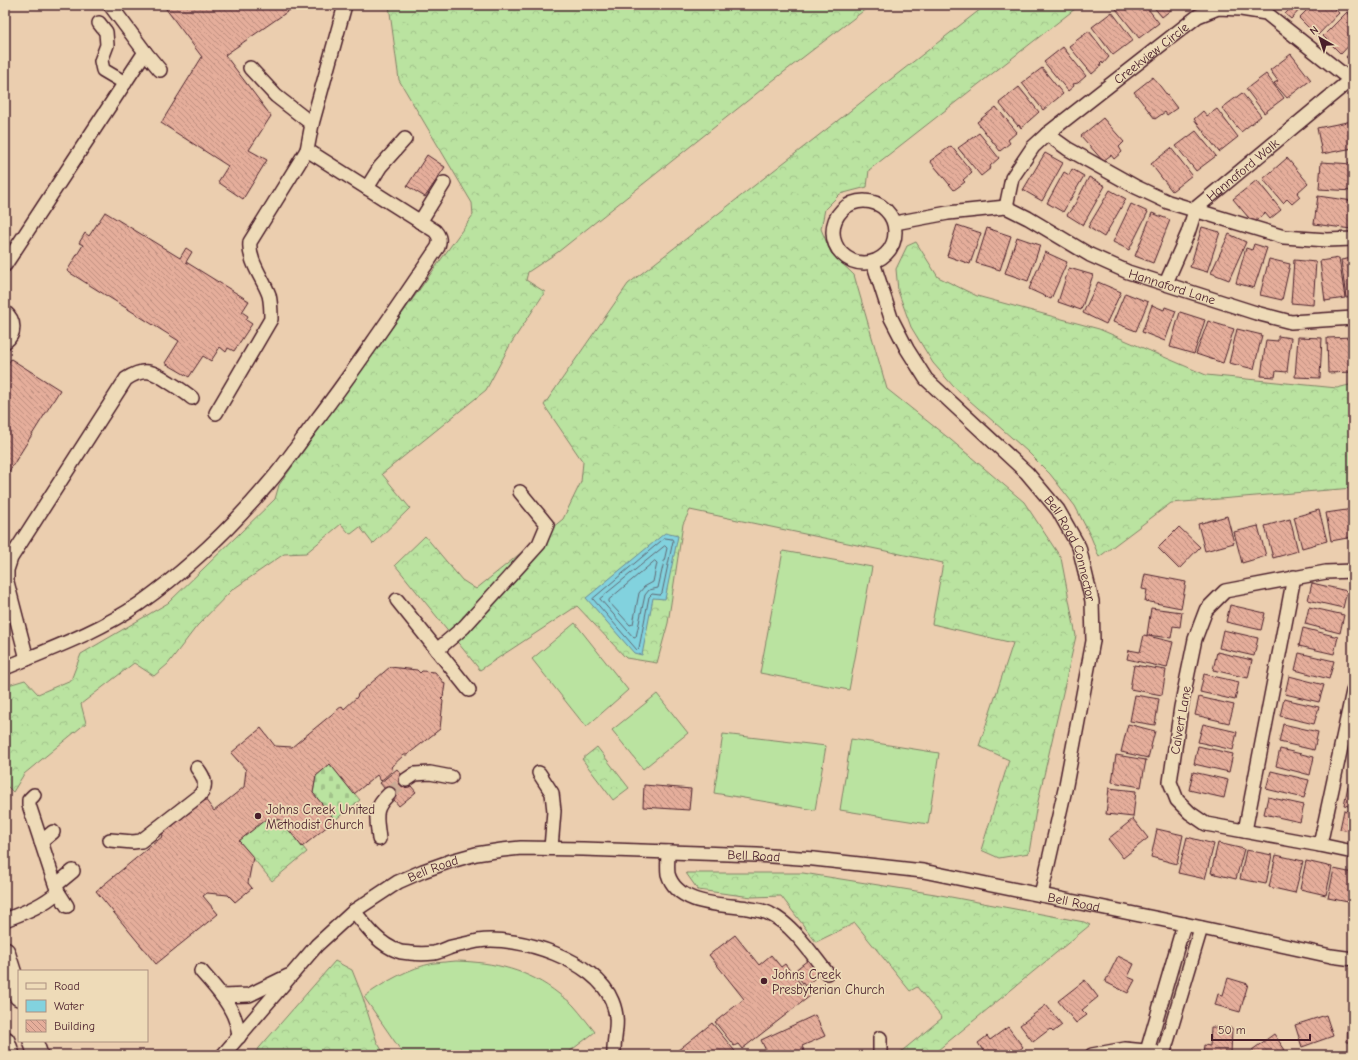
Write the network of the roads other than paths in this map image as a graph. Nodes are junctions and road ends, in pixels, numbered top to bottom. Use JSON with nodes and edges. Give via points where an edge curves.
{"nodes":[{"id":1,"x":110,"y":5,"type":"edge"},
{"id":2,"x":344,"y":5,"type":"edge"},
{"id":3,"x":98,"y":23,"type":"dead end"},
{"id":4,"x":145,"y":52,"type":"junction"},
{"id":5,"x":250,"y":68,"type":"dead end"},
{"id":6,"x":160,"y":70,"type":"dead end"},
{"id":7,"x":1351,"y":81,"type":"edge"},
{"id":8,"x":126,"y":83,"type":"junction"},
{"id":9,"x":312,"y":124,"type":"junction"},
{"id":10,"x":1047,"y":134,"type":"junction"},
{"id":11,"x":405,"y":139,"type":"dead end"},
{"id":12,"x":307,"y":150,"type":"junction"},
{"id":13,"x":444,"y":183,"type":"dead end"},
{"id":14,"x":367,"y":188,"type":"junction"},
{"id":15,"x":1006,"y":207,"type":"junction"},
{"id":16,"x":1196,"y":210,"type":"junction"},
{"id":17,"x":420,"y":222,"type":"junction"},
{"id":18,"x":895,"y":223,"type":"junction"},
{"id":19,"x":1353,"y":239,"type":"edge"},
{"id":20,"x":873,"y":262,"type":"junction"},
{"id":21,"x":5,"y":264,"type":"edge"},
{"id":22,"x":1166,"y":283,"type":"junction"},
{"id":23,"x":5,"y":312,"type":"edge"},
{"id":24,"x":1353,"y":318,"type":"edge"},
{"id":25,"x":5,"y":342,"type":"edge"},
{"id":26,"x":192,"y":398,"type":"dead end"},
{"id":27,"x":216,"y":413,"type":"dead end"},
{"id":28,"x":520,"y":492,"type":"dead end"},
{"id":29,"x":1353,"y":571,"type":"edge"},
{"id":30,"x":1294,"y":577,"type":"junction"},
{"id":31,"x":397,"y":600,"type":"dead end"},
{"id":32,"x":437,"y":650,"type":"junction"},
{"id":33,"x":27,"y":659,"type":"junction"},
{"id":34,"x":5,"y":668,"type":"edge"},
{"id":35,"x":469,"y":690,"type":"dead end"},
{"id":36,"x":1353,"y":691,"type":"edge"},
{"id":37,"x":197,"y":768,"type":"dead end"},
{"id":38,"x":539,"y":773,"type":"dead end"},
{"id":39,"x":451,"y":777,"type":"dead end"},
{"id":40,"x":406,"y":780,"type":"tunnel mouth"},
{"id":41,"x":389,"y":794,"type":"tunnel mouth"},
{"id":42,"x":34,"y":795,"type":"dead end"},
{"id":43,"x":1245,"y":831,"type":"junction"},
{"id":44,"x":53,"y":832,"type":"dead end"},
{"id":45,"x":379,"y":839,"type":"dead end"},
{"id":46,"x":110,"y":840,"type":"dead end"},
{"id":47,"x":41,"y":842,"type":"junction"},
{"id":48,"x":1320,"y":845,"type":"junction"},
{"id":49,"x":551,"y":848,"type":"junction"},
{"id":50,"x":668,"y":852,"type":"junction"},
{"id":51,"x":1353,"y":852,"type":"edge"},
{"id":52,"x":73,"y":871,"type":"dead end"},
{"id":53,"x":57,"y":888,"type":"junction"},
{"id":54,"x":1041,"y":895,"type":"junction"},
{"id":55,"x":67,"y":906,"type":"dead end"},
{"id":56,"x":354,"y":911,"type":"junction"},
{"id":57,"x":5,"y":920,"type":"edge"},
{"id":58,"x":1184,"y":924,"type":"junction"},
{"id":59,"x":1201,"y":928,"type":"junction"},
{"id":60,"x":5,"y":952,"type":"edge"},
{"id":61,"x":1353,"y":959,"type":"edge"},
{"id":62,"x":201,"y":971,"type":"dead end"},
{"id":63,"x":293,"y":973,"type":"junction"},
{"id":64,"x":827,"y":973,"type":"dead end"},
{"id":65,"x":1165,"y":987,"type":"junction"},
{"id":66,"x":18,"y":993,"type":"edge"},
{"id":67,"x":1182,"y":993,"type":"junction"},
{"id":68,"x":222,"y":996,"type":"junction"},
{"id":69,"x":239,"y":1036,"type":"junction"},
{"id":70,"x":880,"y":1038,"type":"dead end"},
{"id":71,"x":5,"y":1041,"type":"edge"},
{"id":72,"x":34,"y":1042,"type":"edge"},
{"id":73,"x":1147,"y":1053,"type":"edge"},
{"id":74,"x":1163,"y":1054,"type":"edge"},
{"id":75,"x":10,"y":1055,"type":"edge"},
{"id":76,"x":38,"y":1055,"type":"edge"},
{"id":77,"x":223,"y":1055,"type":"edge"},
{"id":78,"x":614,"y":1055,"type":"edge"},
{"id":79,"x":879,"y":1055,"type":"edge"},
{"id":80,"x":1092,"y":1055,"type":"edge"}],
"edges":[{"from":1,"to":4,"type":"street"},
{"from":2,"to":9,"type":"street"},
{"from":3,"to":8,"type":"street","via":[[106,32],[107,44],[101,61],[96,66]]},
{"from":4,"to":6,"type":"street"},
{"from":4,"to":8,"type":"street"},
{"from":5,"to":9,"type":"street","via":[[276,96]]},
{"from":7,"to":10,"type":"street","name":"Creekview Circle","via":[[1266,13],[1218,8],[1198,16]]},
{"from":7,"to":16,"type":"street","name":"Hannaford Walk"},
{"from":8,"to":21,"type":"street"},
{"from":9,"to":12,"type":"street"},
{"from":10,"to":15,"type":"street","name":"Creekview Circle","via":[[1033,146],[1012,178]]},
{"from":10,"to":16,"type":"street","via":[[1068,149],[1136,187],[1168,202]]},
{"from":11,"to":14,"type":"street","via":[[380,167]]},
{"from":12,"to":14,"type":"street"},
{"from":12,"to":27,"type":"street","via":[[250,242],[252,258],[269,295],[271,319]]},
{"from":13,"to":17,"type":"street"},
{"from":14,"to":17,"type":"street"},
{"from":15,"to":18,"type":"street","via":[[948,213]]},
{"from":15,"to":22,"type":"street","name":"Hannaford Lane","via":[[1090,255],[1128,272]]},
{"from":16,"to":19,"type":"street","via":[[1284,237]]},
{"from":16,"to":22,"type":"street","name":"Hannaford Walk"},
{"from":17,"to":33,"type":"street","via":[[439,236],[438,247],[341,388],[250,506],[215,542],[174,578],[138,604],[85,634]]},
{"from":18,"to":20,"type":"street","via":[[896,231],[892,245],[883,257]]},
{"from":18,"to":20,"type":"street","via":[[885,208],[870,200],[852,203],[838,214],[833,230],[837,248],[854,262]]},
{"from":20,"to":54,"type":"street","name":"Bell Road Connector","via":[[891,318],[926,379],[1027,473],[1058,510],[1078,547],[1092,601],[1093,641],[1066,785]]},
{"from":22,"to":24,"type":"street","name":"Hannaford Lane","via":[[1291,322]]},
{"from":23,"to":25,"type":"street","via":[[14,326],[11,337]]},
{"from":26,"to":33,"type":"street","via":[[152,372],[140,372],[126,379],[12,558],[7,570],[7,582]]},
{"from":28,"to":32,"type":"street","via":[[547,525],[539,544],[464,627]]},
{"from":29,"to":30,"type":"street","name":"Calvert Lane"},
{"from":30,"to":43,"type":"street"},
{"from":30,"to":43,"type":"street","name":"Calvert Lane","via":[[1225,592],[1206,610],[1196,639],[1181,707],[1170,782],[1177,800],[1206,824]]},
{"from":31,"to":32,"type":"street"},
{"from":32,"to":35,"type":"street"},
{"from":33,"to":34,"type":"street"},
{"from":36,"to":48,"type":"street"},
{"from":37,"to":46,"type":"street","via":[[204,778],[204,787],[200,795],[142,841]]},
{"from":38,"to":49,"type":"street","via":[[552,793],[554,811]]},
{"from":39,"to":40,"type":"street","via":[[430,773],[415,774]]},
{"from":41,"to":45,"type":"street","via":[[382,800],[376,813]]},
{"from":42,"to":47,"type":"street","via":[[29,802]]},
{"from":43,"to":48,"type":"street","name":"Calvert Lane"},
{"from":44,"to":47,"type":"street"},
{"from":47,"to":53,"type":"street"},
{"from":48,"to":51,"type":"street","name":"Calvert Lane"},
{"from":49,"to":50,"type":"street","name":"Bell Road"},
{"from":49,"to":56,"type":"street","name":"Bell Road","via":[[502,850],[451,861],[398,882]]},
{"from":50,"to":54,"type":"street","name":"Bell Road","via":[[814,858],[923,871]]},
{"from":50,"to":64,"type":"street","via":[[668,874],[681,893],[696,900],[759,910],[775,916],[788,926]]},
{"from":52,"to":53,"type":"street"},
{"from":53,"to":55,"type":"street"},
{"from":53,"to":57,"type":"street","via":[[49,900],[37,908]]},
{"from":54,"to":58,"type":"street","name":"Bell Road"},
{"from":56,"to":63,"type":"street","name":"Bell Road","via":[[317,945]]},
{"from":56,"to":78,"type":"street","via":[[384,943],[404,953],[436,953],[480,941],[501,941],[523,943],[570,960],[598,981],[612,1000],[617,1024]]},
{"from":58,"to":59,"type":"street","name":"Bell Road"},
{"from":58,"to":65,"type":"street"},
{"from":59,"to":61,"type":"street","name":"Bell Road"},
{"from":59,"to":67,"type":"street"},
{"from":60,"to":66,"type":"highway"},
{"from":62,"to":68,"type":"street"},
{"from":63,"to":68,"type":"street","via":[[250,995]]},
{"from":63,"to":69,"type":"street","name":"Bell Road"},
{"from":65,"to":67,"type":"street"},
{"from":65,"to":73,"type":"street"},
{"from":67,"to":74,"type":"street"},
{"from":68,"to":69,"type":"street","via":[[238,1025]]},
{"from":69,"to":77,"type":"street","name":"Bell Road"},
{"from":70,"to":79,"type":"street"},
{"from":71,"to":75,"type":"highway"},
{"from":72,"to":76,"type":"highway"},
{"from":73,"to":74,"type":"street"},
{"from":73,"to":80,"type":"street","via":[[1125,1049]]}]}
